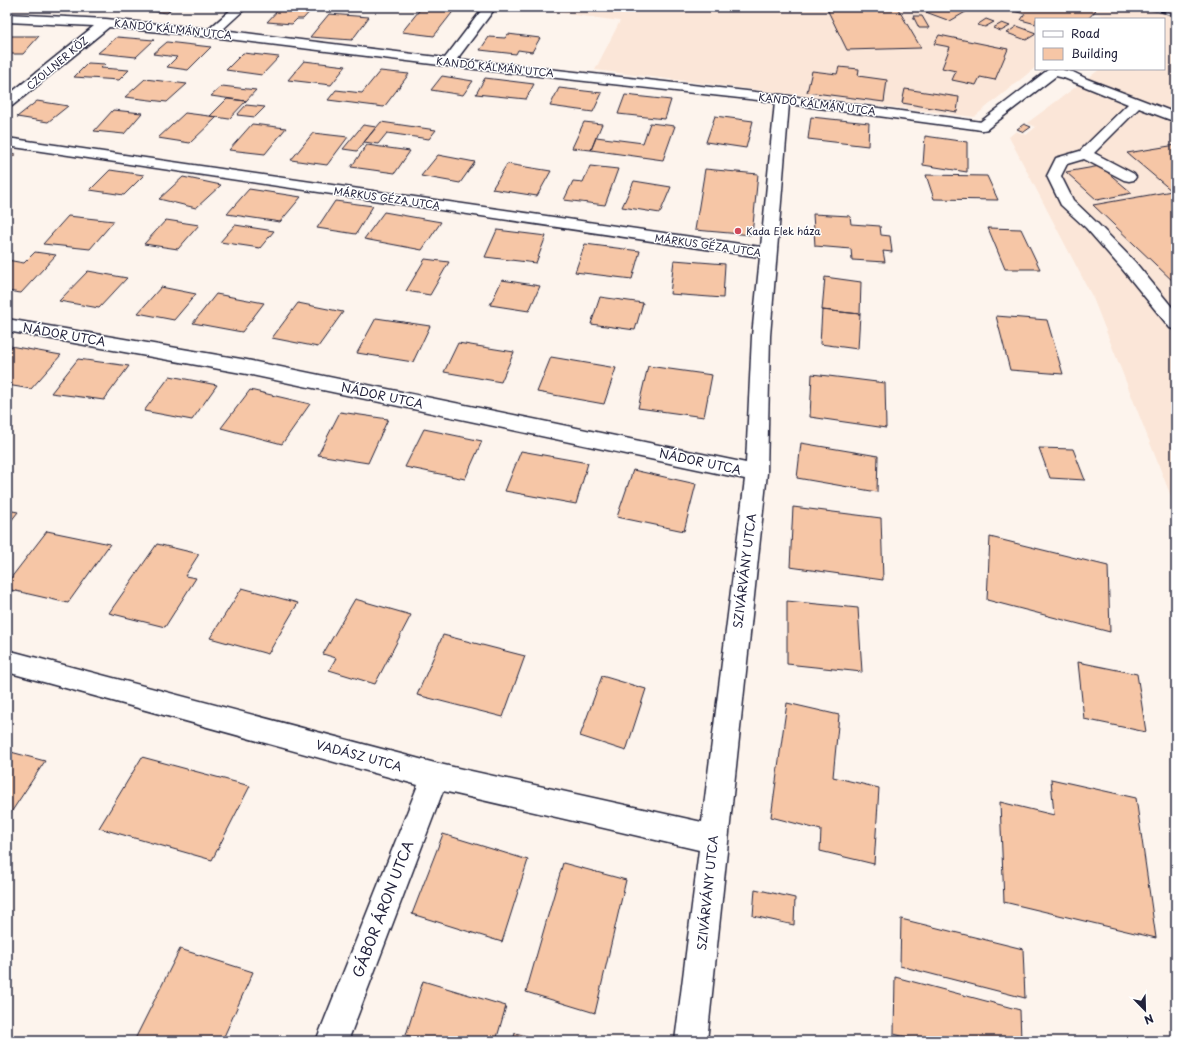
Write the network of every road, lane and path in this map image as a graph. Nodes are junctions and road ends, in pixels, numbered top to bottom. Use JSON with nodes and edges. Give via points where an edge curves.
{"nodes":[{"id":1,"x":40,"y":7,"type":"edge"},
{"id":2,"x":241,"y":7,"type":"edge"},
{"id":3,"x":490,"y":7,"type":"edge"},
{"id":4,"x":7,"y":18,"type":"edge"},
{"id":5,"x":22,"y":18,"type":"junction"},
{"id":6,"x":106,"y":22,"type":"junction"},
{"id":7,"x":212,"y":33,"type":"junction"},
{"id":8,"x":448,"y":62,"type":"junction"},
{"id":9,"x":1055,"y":70,"type":"edge"},
{"id":10,"x":7,"y":92,"type":"edge"},
{"id":11,"x":22,"y":92,"type":"junction"},
{"id":12,"x":782,"y":99,"type":"junction"},
{"id":13,"x":7,"y":103,"type":"edge"},
{"id":14,"x":1137,"y":103,"type":"junction"},
{"id":15,"x":1176,"y":118,"type":"edge"},
{"id":16,"x":982,"y":126,"type":"joint"},
{"id":17,"x":7,"y":142,"type":"edge"},
{"id":18,"x":1085,"y":154,"type":"junction"},
{"id":19,"x":1129,"y":178,"type":"dead end"},
{"id":20,"x":768,"y":253,"type":"junction"},
{"id":21,"x":1176,"y":324,"type":"edge"},
{"id":22,"x":7,"y":326,"type":"edge"},
{"id":23,"x":756,"y":474,"type":"junction"},
{"id":24,"x":7,"y":661,"type":"edge"},
{"id":25,"x":435,"y":776,"type":"junction"},
{"id":26,"x":714,"y":839,"type":"junction"},
{"id":27,"x":332,"y":1041,"type":"edge"},
{"id":28,"x":691,"y":1041,"type":"edge"}],
"edges":[{"from":1,"to":5,"type":"street"},
{"from":2,"to":7,"type":"street"},
{"from":3,"to":8,"type":"street"},
{"from":4,"to":5,"type":"street","name":"KANDÓ KÁLMÁN UTCA"},
{"from":5,"to":6,"type":"street","name":"KANDÓ KÁLMÁN UTCA"},
{"from":6,"to":7,"type":"street","name":"KANDÓ KÁLMÁN UTCA"},
{"from":6,"to":11,"type":"street","name":"CZOLLNER KÖZ"},
{"from":7,"to":8,"type":"street","name":"KANDÓ KÁLMÁN UTCA"},
{"from":8,"to":12,"type":"street","name":"KANDÓ KÁLMÁN UTCA"},
{"from":9,"to":14,"type":"lane"},
{"from":9,"to":16,"type":"lane"},
{"from":10,"to":11,"type":"street"},
{"from":11,"to":13,"type":"street","name":"CZOLLNER KÖZ"},
{"from":12,"to":16,"type":"street","name":"KANDÓ KÁLMÁN UTCA"},
{"from":12,"to":20,"type":"street","name":"SZIVÁRVÁNY UTCA"},
{"from":14,"to":15,"type":"lane"},
{"from":14,"to":18,"type":"lane"},
{"from":17,"to":20,"type":"street","name":"MÁRKUS GÉZA UTCA"},
{"from":18,"to":19,"type":"lane"},
{"from":18,"to":21,"type":"lane","via":[[1061,161],[1054,176],[1066,202],[1129,266]]},
{"from":20,"to":23,"type":"street","name":"SZIVÁRVÁNY UTCA","via":[[761,336]]},
{"from":22,"to":23,"type":"street","name":"NÁDOR UTCA","via":[[247,368]]},
{"from":23,"to":26,"type":"street","name":"SZIVÁRVÁNY UTCA"},
{"from":24,"to":25,"type":"street","name":"VADÁSZ UTCA"},
{"from":25,"to":26,"type":"street","name":"VADÁSZ UTCA"},
{"from":25,"to":27,"type":"street","name":"GÁBOR ÁRON UTCA"},
{"from":26,"to":28,"type":"street","name":"SZIVÁRVÁNY UTCA"}]}
